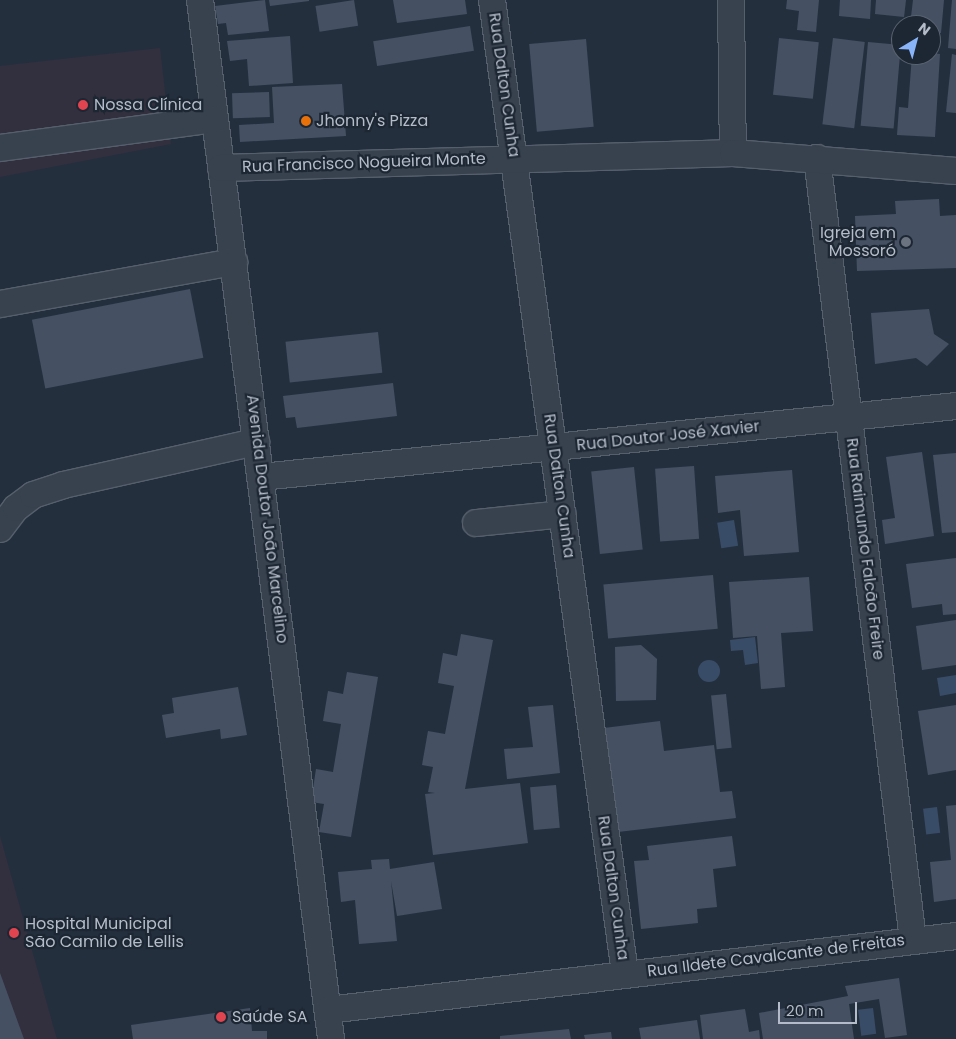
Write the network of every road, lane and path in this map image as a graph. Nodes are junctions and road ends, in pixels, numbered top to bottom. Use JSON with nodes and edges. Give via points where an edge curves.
{"nodes":[{"id":1,"x":200,"y":0,"type":"edge"},
{"id":2,"x":492,"y":0,"type":"edge"},
{"id":3,"x":731,"y":0,"type":"edge"},
{"id":4,"x":214,"y":119,"type":"junction"},
{"id":5,"x":0,"y":148,"type":"edge"},
{"id":6,"x":733,"y":153,"type":"junction"},
{"id":7,"x":513,"y":157,"type":"junction"},
{"id":8,"x":817,"y":158,"type":"junction"},
{"id":9,"x":221,"y":168,"type":"junction"},
{"id":10,"x":956,"y":171,"type":"edge"},
{"id":11,"x":234,"y":262,"type":"junction"},
{"id":12,"x":0,"y":304,"type":"edge"},
{"id":13,"x":956,"y":406,"type":"edge"},
{"id":14,"x":849,"y":418,"type":"junction"},
{"id":15,"x":256,"y":442,"type":"junction"},
{"id":16,"x":554,"y":447,"type":"junction"},
{"id":17,"x":261,"y":477,"type":"junction"},
{"id":18,"x":562,"y":514,"type":"junction"},
{"id":19,"x":476,"y":523,"type":"dead end"},
{"id":20,"x":0,"y":529,"type":"edge"},
{"id":21,"x":956,"y":936,"type":"edge"},
{"id":22,"x":913,"y":940,"type":"junction"},
{"id":23,"x":624,"y":973,"type":"junction"},
{"id":24,"x":328,"y":1010,"type":"junction"},
{"id":25,"x":331,"y":1039,"type":"edge"}],
"edges":[{"from":1,"to":4,"type":"street","name":"Avenida Doutor João Marcelino"},
{"from":2,"to":7,"type":"street","name":"Rua Dalton Cunha"},
{"from":3,"to":6,"type":"street"},
{"from":4,"to":5,"type":"street"},
{"from":4,"to":9,"type":"street","name":"Avenida Doutor João Marcelino"},
{"from":6,"to":7,"type":"street","name":"Rua Francisco Nogueira Monte"},
{"from":6,"to":8,"type":"street","name":"Rua Francisco Nogueira Monte"},
{"from":7,"to":9,"type":"street","name":"Rua Francisco Nogueira Monte"},
{"from":7,"to":16,"type":"street","name":"Rua Dalton Cunha"},
{"from":8,"to":10,"type":"street","name":"Rua Francisco Nogueira Monte"},
{"from":8,"to":14,"type":"street","name":"Rua Raimundo Falcão Freire"},
{"from":9,"to":11,"type":"street","name":"Avenida Doutor João Marcelino"},
{"from":11,"to":12,"type":"street"},
{"from":11,"to":15,"type":"street","name":"Avenida Doutor João Marcelino"},
{"from":13,"to":14,"type":"street","name":"Rua Doutor José Xavier"},
{"from":14,"to":16,"type":"street","name":"Rua Doutor José Xavier"},
{"from":14,"to":22,"type":"street","name":"Rua Raimundo Falcão Freire"},
{"from":15,"to":17,"type":"street","name":"Avenida Doutor João Marcelino"},
{"from":15,"to":20,"type":"street","via":[[48,490],[16,508]]},
{"from":16,"to":17,"type":"street","name":"Rua Doutor José Xavier"},
{"from":16,"to":18,"type":"street","name":"Rua Dalton Cunha"},
{"from":17,"to":24,"type":"street","name":"Avenida Doutor João Marcelino"},
{"from":18,"to":19,"type":"street"},
{"from":18,"to":23,"type":"street","name":"Rua Dalton Cunha"},
{"from":21,"to":22,"type":"street","name":"Rua Ildete Cavalcante de Freitas"},
{"from":22,"to":23,"type":"street","name":"Rua Ildete Cavalcante de Freitas"},
{"from":23,"to":24,"type":"street","name":"Rua Ildete Cavalcante de Freitas"},
{"from":24,"to":25,"type":"street","name":"Avenida Doutor João Marcelino"}]}
